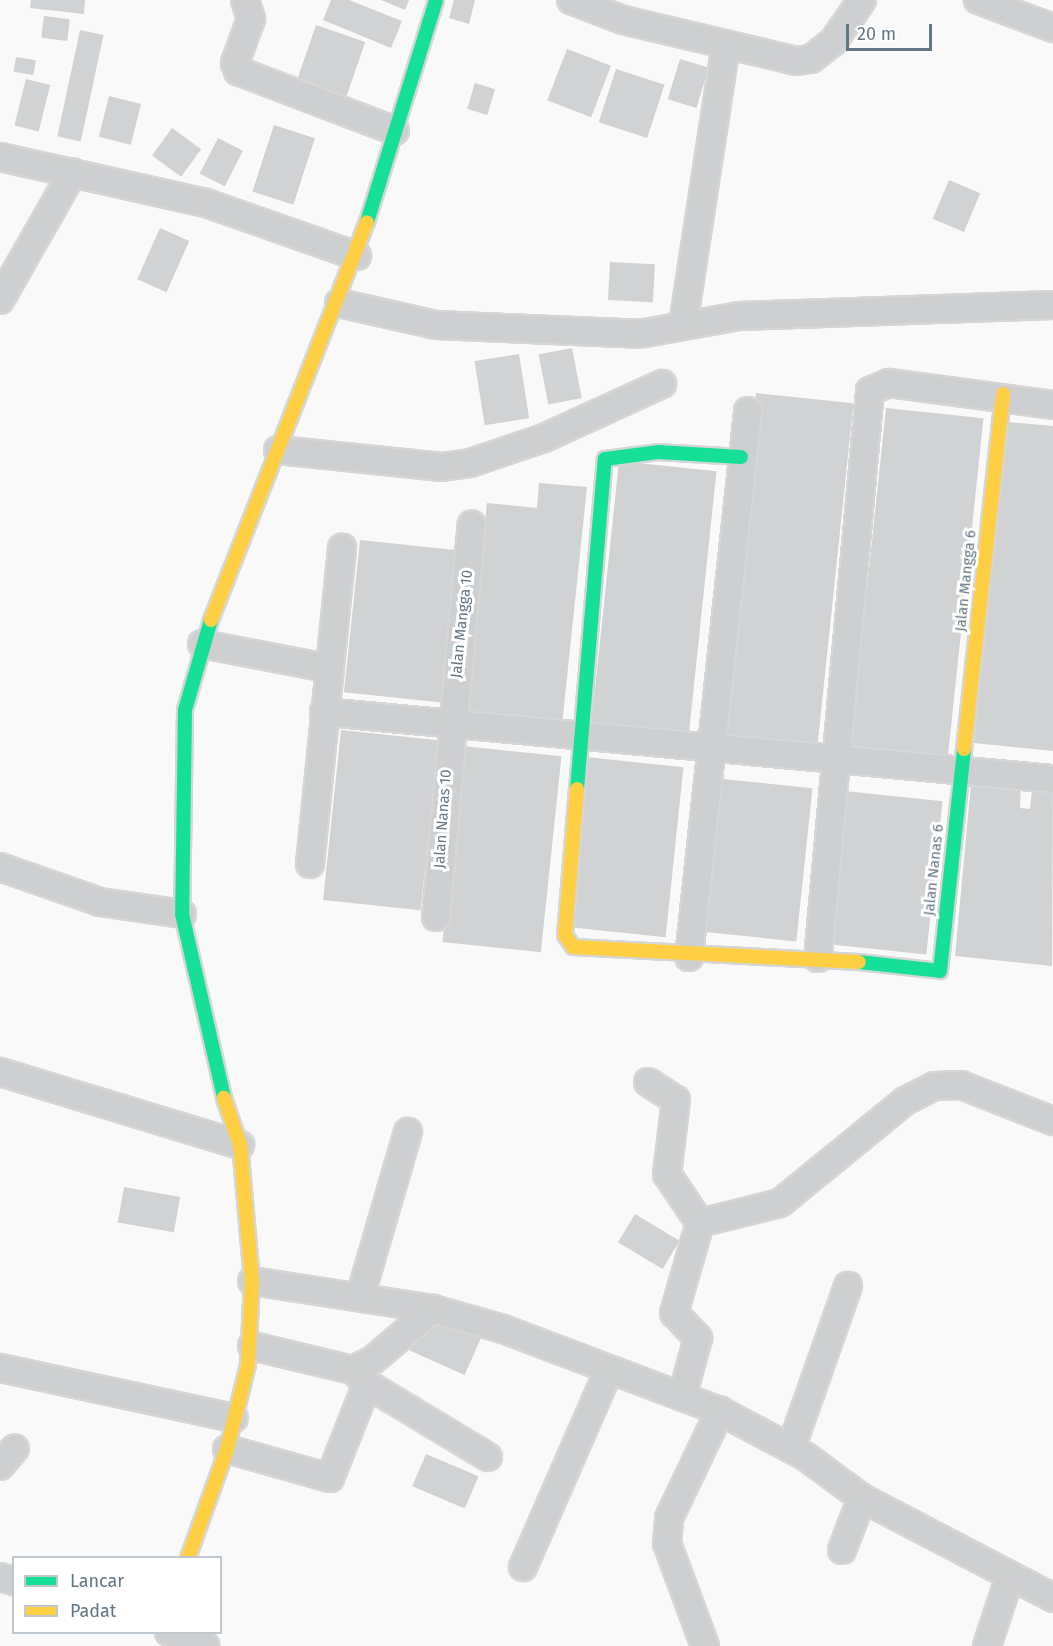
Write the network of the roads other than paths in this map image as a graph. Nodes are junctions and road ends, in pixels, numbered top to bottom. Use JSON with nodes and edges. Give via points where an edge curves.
{"nodes":[{"id":1,"x":245,"y":0,"type":"edge"},
{"id":2,"x":436,"y":0,"type":"edge"},
{"id":3,"x":571,"y":0,"type":"edge"},
{"id":4,"x":862,"y":0,"type":"edge"},
{"id":5,"x":978,"y":0,"type":"edge"},
{"id":6,"x":1044,"y":16,"type":"edge"},
{"id":7,"x":726,"y":44,"type":"junction"},
{"id":8,"x":395,"y":131,"type":"junction"},
{"id":9,"x":0,"y":157,"type":"edge"},
{"id":10,"x":73,"y":172,"type":"junction"},
{"id":11,"x":357,"y":256,"type":"junction"},
{"id":12,"x":0,"y":300,"type":"edge"},
{"id":13,"x":339,"y":303,"type":"junction"},
{"id":14,"x":1053,"y":305,"type":"edge"},
{"id":15,"x":683,"y":325,"type":"junction"},
{"id":16,"x":662,"y":384,"type":"dead end"},
{"id":17,"x":1003,"y":394,"type":"junction"},
{"id":18,"x":1053,"y":405,"type":"edge"},
{"id":19,"x":748,"y":411,"type":"dead end"},
{"id":20,"x":278,"y":450,"type":"junction"},
{"id":21,"x":741,"y":457,"type":"junction"},
{"id":22,"x":472,"y":525,"type":"dead end"},
{"id":23,"x":342,"y":548,"type":"dead end"},
{"id":24,"x":202,"y":644,"type":"junction"},
{"id":25,"x":327,"y":668,"type":"junction"},
{"id":26,"x":324,"y":712,"type":"junction"},
{"id":27,"x":451,"y":722,"type":"junction"},
{"id":28,"x":578,"y":738,"type":"junction"},
{"id":29,"x":710,"y":751,"type":"junction"},
{"id":30,"x":835,"y":763,"type":"junction"},
{"id":31,"x":960,"y":772,"type":"junction"},
{"id":32,"x":1053,"y":778,"type":"edge"},
{"id":33,"x":310,"y":864,"type":"dead end"},
{"id":34,"x":0,"y":867,"type":"edge"},
{"id":35,"x":182,"y":914,"type":"junction"},
{"id":36,"x":436,"y":916,"type":"dead end"},
{"id":37,"x":689,"y":957,"type":"junction"},
{"id":38,"x":818,"y":958,"type":"junction"},
{"id":39,"x":0,"y":1072,"type":"edge"},
{"id":40,"x":648,"y":1082,"type":"dead end"},
{"id":41,"x":1053,"y":1121,"type":"edge"},
{"id":42,"x":408,"y":1132,"type":"dead end"},
{"id":43,"x":240,"y":1145,"type":"junction"},
{"id":44,"x":700,"y":1223,"type":"junction"},
{"id":45,"x":252,"y":1281,"type":"junction"},
{"id":46,"x":848,"y":1286,"type":"dead end"},
{"id":47,"x":360,"y":1297,"type":"junction"},
{"id":48,"x":432,"y":1309,"type":"junction"},
{"id":49,"x":252,"y":1346,"type":"junction"},
{"id":50,"x":0,"y":1368,"type":"edge"},
{"id":51,"x":609,"y":1370,"type":"junction"},
{"id":52,"x":360,"y":1377,"type":"junction"},
{"id":53,"x":682,"y":1397,"type":"junction"},
{"id":54,"x":720,"y":1411,"type":"junction"},
{"id":55,"x":234,"y":1418,"type":"junction"},
{"id":56,"x":792,"y":1448,"type":"junction"},
{"id":57,"x":227,"y":1449,"type":"junction"},
{"id":58,"x":488,"y":1457,"type":"dead end"},
{"id":59,"x":862,"y":1498,"type":"junction"},
{"id":60,"x":842,"y":1550,"type":"dead end"},
{"id":61,"x":188,"y":1556,"type":"edge"},
{"id":62,"x":523,"y":1567,"type":"dead end"},
{"id":63,"x":1009,"y":1579,"type":"junction"},
{"id":64,"x":1053,"y":1598,"type":"edge"},
{"id":65,"x":174,"y":1634,"type":"edge"},
{"id":66,"x":205,"y":1646,"type":"edge"},
{"id":67,"x":705,"y":1646,"type":"edge"},
{"id":68,"x":987,"y":1646,"type":"edge"}],
"edges":[{"from":1,"to":8,"type":"street","via":[[251,19],[235,63],[238,71]]},
{"from":2,"to":8,"type":"street"},
{"from":3,"to":7,"type":"street","via":[[623,20]]},
{"from":4,"to":7,"type":"street","via":[[833,42],[811,59],[796,61]]},
{"from":5,"to":6,"type":"street"},
{"from":7,"to":15,"type":"street"},
{"from":8,"to":11,"type":"street"},
{"from":9,"to":10,"type":"street"},
{"from":10,"to":11,"type":"street","via":[[206,203]]},
{"from":10,"to":12,"type":"street"},
{"from":11,"to":13,"type":"street"},
{"from":13,"to":15,"type":"street","via":[[436,325],[550,333],[639,334]]},
{"from":13,"to":20,"type":"street"},
{"from":14,"to":15,"type":"street","via":[[739,316]]},
{"from":16,"to":20,"type":"street","via":[[544,438],[470,463],[432,467]]},
{"from":17,"to":18,"type":"street"},
{"from":17,"to":30,"type":"street","via":[[889,383],[870,391]]},
{"from":17,"to":31,"type":"street","name":"Jalan Mangga 6"},
{"from":19,"to":21,"type":"street"},
{"from":20,"to":24,"type":"street"},
{"from":21,"to":28,"type":"street","via":[[658,452],[605,459]]},
{"from":21,"to":29,"type":"street"},
{"from":22,"to":27,"type":"street","name":"Jalan Mangga 10"},
{"from":23,"to":25,"type":"street"},
{"from":24,"to":25,"type":"street"},
{"from":24,"to":35,"type":"street","via":[[185,710],[180,773]]},
{"from":25,"to":26,"type":"street"},
{"from":26,"to":27,"type":"street"},
{"from":26,"to":33,"type":"street"},
{"from":27,"to":28,"type":"street"},
{"from":27,"to":36,"type":"street","name":"Jalan Nanas 10"},
{"from":28,"to":29,"type":"street"},
{"from":28,"to":37,"type":"street","via":[[565,922],[569,944]]},
{"from":29,"to":30,"type":"street"},
{"from":29,"to":37,"type":"street"},
{"from":30,"to":31,"type":"street"},
{"from":30,"to":38,"type":"street"},
{"from":31,"to":32,"type":"street"},
{"from":31,"to":38,"type":"street","name":"Jalan Nanas 6","via":[[940,971]]},
{"from":34,"to":35,"type":"street","via":[[100,902]]},
{"from":35,"to":43,"type":"street","via":[[211,1058]]},
{"from":37,"to":38,"type":"street"},
{"from":39,"to":43,"type":"street"},
{"from":40,"to":44,"type":"street","via":[[676,1100],[667,1174]]},
{"from":41,"to":44,"type":"street","via":[[962,1085],[934,1086],[905,1101],[780,1203]]},
{"from":42,"to":47,"type":"street"},
{"from":43,"to":45,"type":"street"},
{"from":44,"to":53,"type":"street","via":[[674,1313],[698,1338]]},
{"from":45,"to":47,"type":"street"},
{"from":45,"to":49,"type":"street"},
{"from":46,"to":56,"type":"street"},
{"from":47,"to":48,"type":"street"},
{"from":48,"to":51,"type":"street"},
{"from":48,"to":52,"type":"street","via":[[373,1360]]},
{"from":49,"to":52,"type":"street"},
{"from":49,"to":55,"type":"street"},
{"from":50,"to":55,"type":"street"},
{"from":51,"to":53,"type":"street"},
{"from":51,"to":62,"type":"street"},
{"from":52,"to":57,"type":"street","via":[[326,1479]]},
{"from":52,"to":58,"type":"street"},
{"from":53,"to":54,"type":"street"},
{"from":54,"to":56,"type":"street"},
{"from":54,"to":67,"type":"street","via":[[669,1518],[668,1534]]},
{"from":55,"to":57,"type":"street"},
{"from":56,"to":59,"type":"street"},
{"from":57,"to":61,"type":"street"},
{"from":59,"to":60,"type":"street"},
{"from":59,"to":63,"type":"street"},
{"from":63,"to":64,"type":"street"},
{"from":63,"to":68,"type":"street"},
{"from":65,"to":66,"type":"street"}]}
